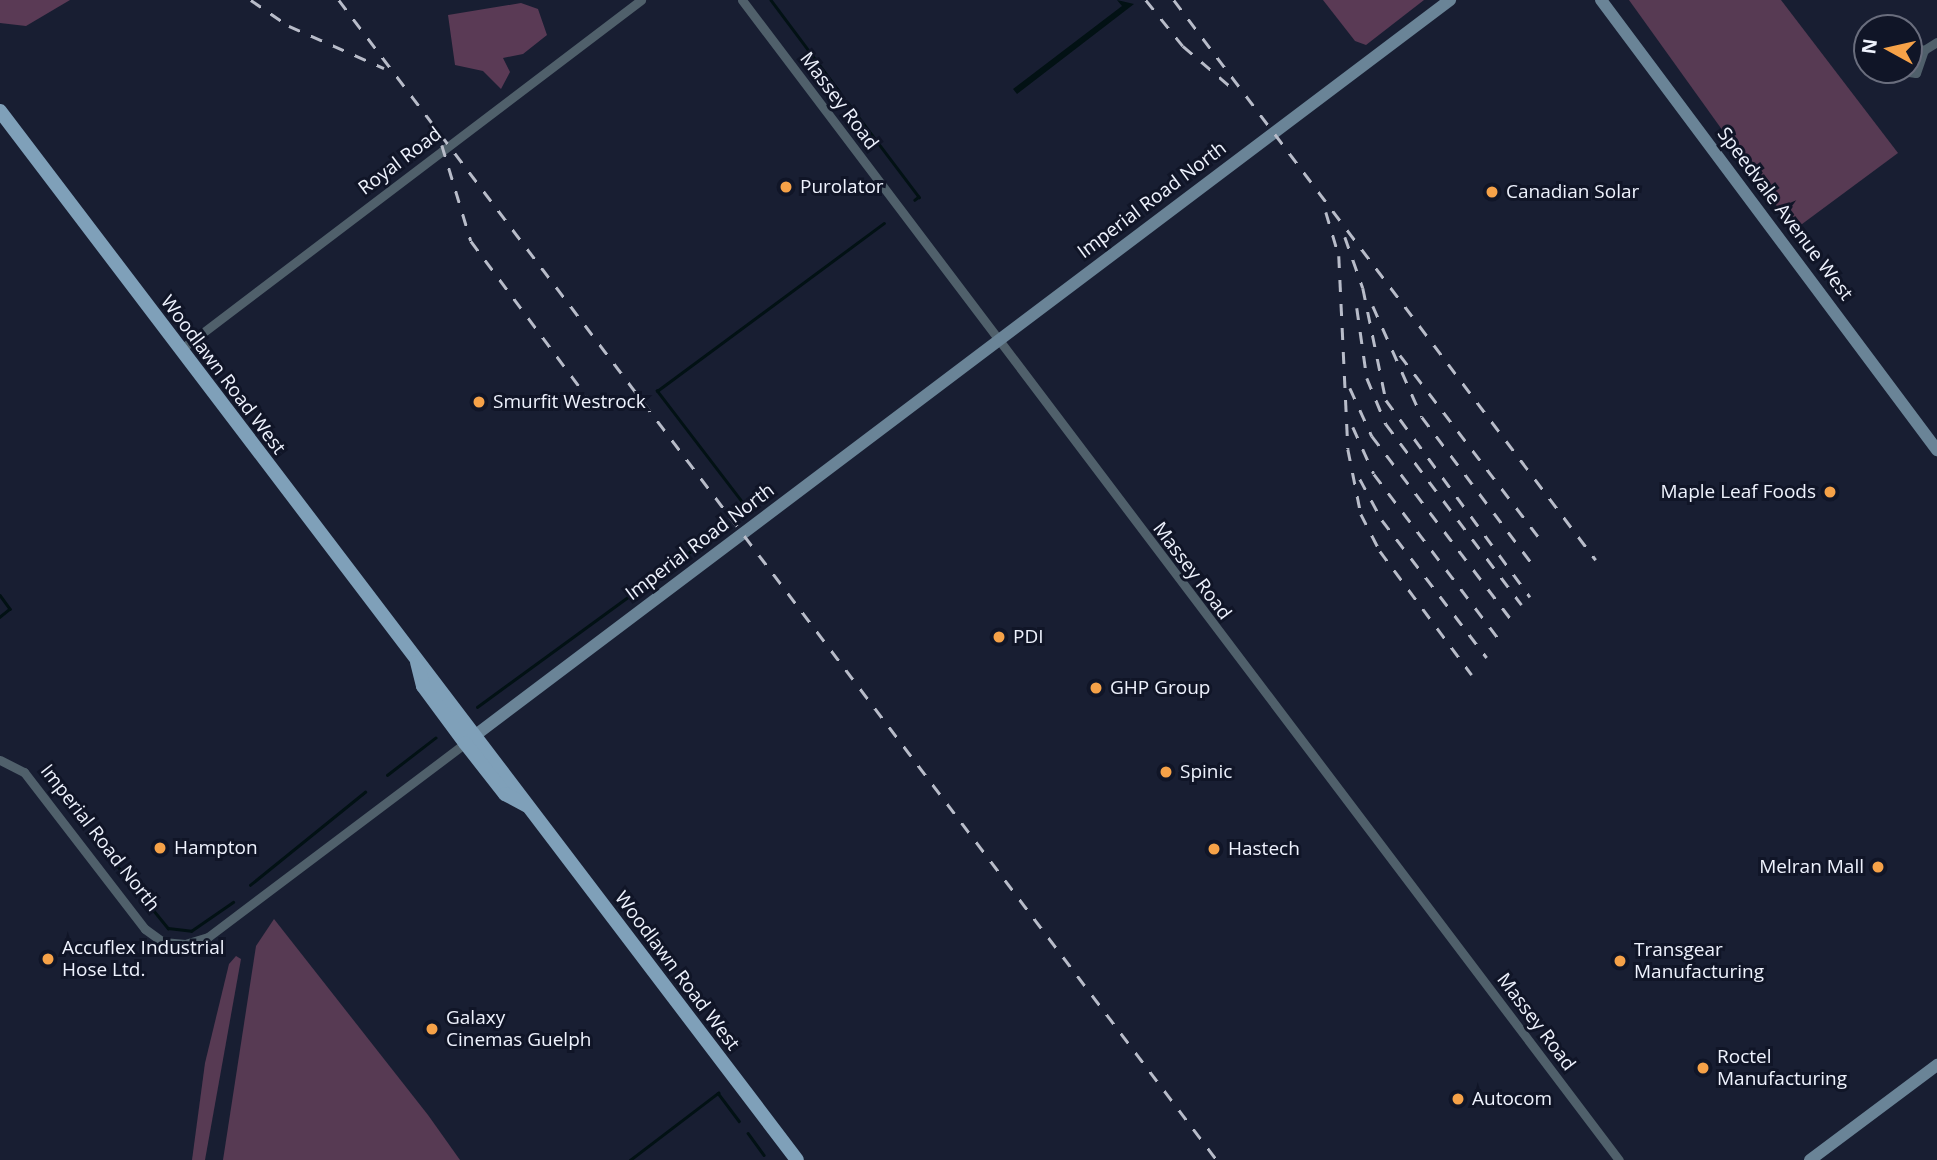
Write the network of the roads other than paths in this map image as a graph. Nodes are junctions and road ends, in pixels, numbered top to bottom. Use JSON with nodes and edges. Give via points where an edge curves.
{"nodes":[{"id":1,"x":640,"y":0,"type":"edge"},
{"id":2,"x":742,"y":0,"type":"edge"},
{"id":3,"x":1450,"y":0,"type":"edge"},
{"id":4,"x":1601,"y":0,"type":"edge"},
{"id":5,"x":1937,"y":42,"type":"edge"},
{"id":6,"x":1924,"y":50,"type":"joint"},
{"id":7,"x":1923,"y":53,"type":"edge"},
{"id":8,"x":0,"y":111,"type":"edge"},
{"id":9,"x":995,"y":341,"type":"junction"},
{"id":10,"x":180,"y":350,"type":"junction"},
{"id":11,"x":1937,"y":450,"type":"edge"},
{"id":12,"x":417,"y":662,"type":"junction"},
{"id":13,"x":478,"y":734,"type":"junction"},
{"id":14,"x":465,"y":743,"type":"junction"},
{"id":15,"x":0,"y":760,"type":"edge"},
{"id":16,"x":527,"y":806,"type":"junction"},
{"id":17,"x":1937,"y":1065,"type":"edge"},
{"id":18,"x":797,"y":1160,"type":"edge"},
{"id":19,"x":1619,"y":1160,"type":"edge"},
{"id":20,"x":1810,"y":1160,"type":"edge"}],
"edges":[{"from":1,"to":10,"type":"street","name":"Royal Road"},
{"from":2,"to":9,"type":"street","name":"Massey Road"},
{"from":3,"to":9,"type":"street","name":"Imperial Road North"},
{"from":4,"to":11,"type":"street","name":"Speedvale Avenue West"},
{"from":5,"to":6,"type":"street"},
{"from":6,"to":7,"type":"street"},
{"from":8,"to":10,"type":"main road","name":"Woodlawn Road West"},
{"from":9,"to":13,"type":"street","name":"Imperial Road North"},
{"from":9,"to":19,"type":"street","name":"Massey Road"},
{"from":10,"to":12,"type":"main road","name":"Woodlawn Road West"},
{"from":12,"to":13,"type":"main road","name":"Woodlawn Road West"},
{"from":12,"to":14,"type":"main road","name":"Woodlawn Road West","via":[[423,686]]},
{"from":13,"to":14,"type":"street","name":"Imperial Road North"},
{"from":13,"to":16,"type":"main road","name":"Woodlawn Road West"},
{"from":14,"to":15,"type":"street","name":"Imperial Road North","via":[[208,937],[185,944],[163,942],[145,929],[24,772]]},
{"from":14,"to":16,"type":"main road","name":"Woodlawn Road West","via":[[505,794]]},
{"from":16,"to":18,"type":"main road","name":"Woodlawn Road West"},
{"from":17,"to":20,"type":"street"}]}
